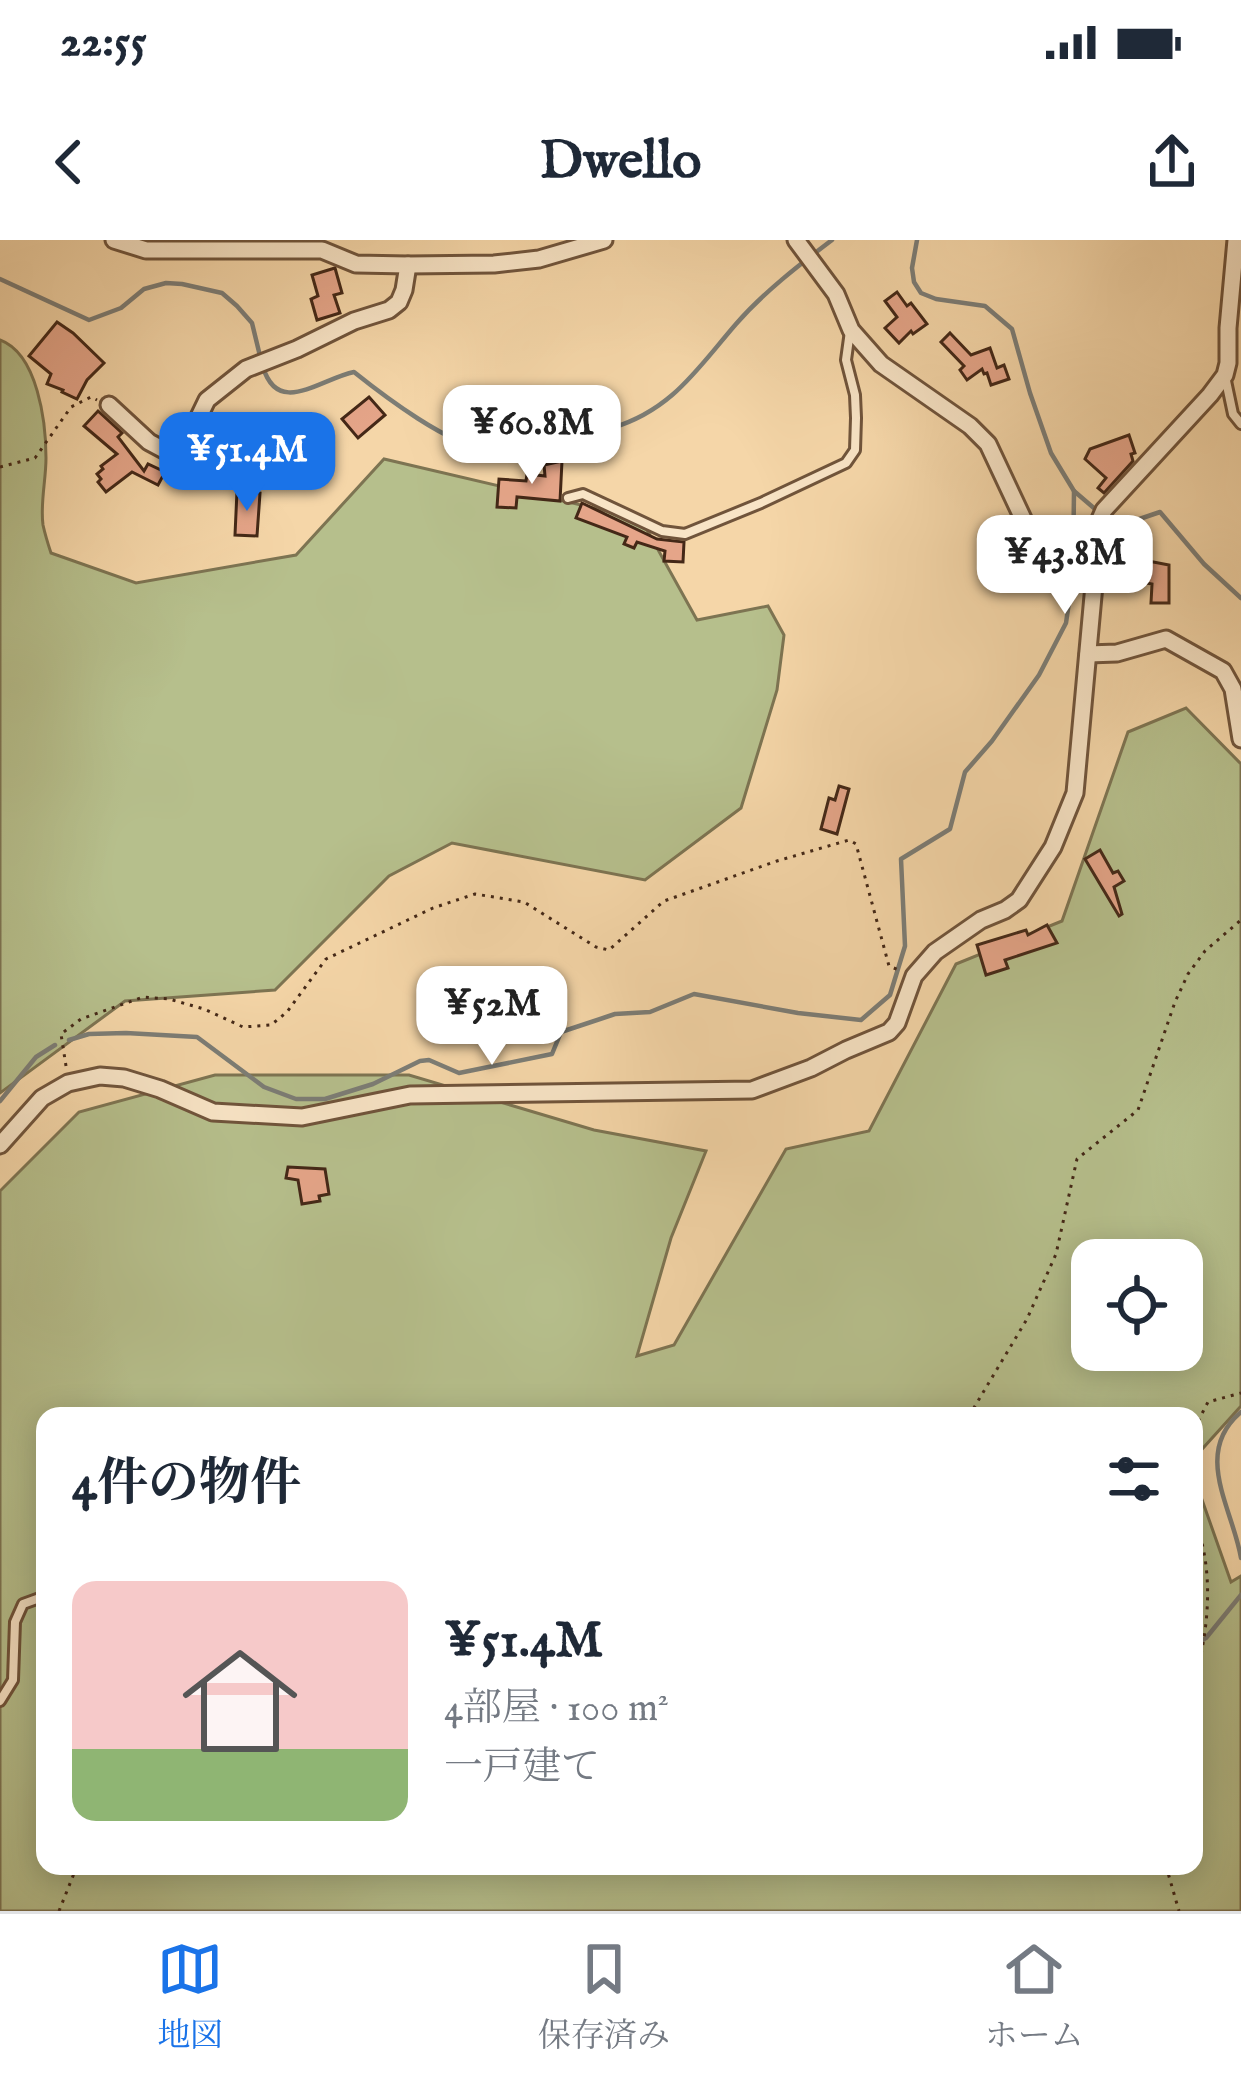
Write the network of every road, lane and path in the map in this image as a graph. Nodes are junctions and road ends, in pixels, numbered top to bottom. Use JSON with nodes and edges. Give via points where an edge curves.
{"nodes":[{"id":1,"x":114,"y":240,"type":"edge"},
{"id":2,"x":604,"y":240,"type":"edge"},
{"id":3,"x":1236,"y":240,"type":"edge"},
{"id":4,"x":805,"y":251,"type":"edge"},
{"id":5,"x":408,"y":265,"type":"junction"},
{"id":6,"x":851,"y":330,"type":"junction"},
{"id":7,"x":1225,"y":375,"type":"junction"},
{"id":8,"x":110,"y":405,"type":"joint"},
{"id":9,"x":1241,"y":424,"type":"edge"},
{"id":10,"x":0,"y":467,"type":"edge"},
{"id":11,"x":568,"y":498,"type":"dead end"},
{"id":12,"x":1081,"y":579,"type":"junction"},
{"id":13,"x":1088,"y":654,"type":"junction"},
{"id":14,"x":1241,"y":739,"type":"edge"},
{"id":15,"x":1241,"y":920,"type":"edge"},
{"id":16,"x":914,"y":976,"type":"junction"},
{"id":17,"x":68,"y":1083,"type":"junction"},
{"id":18,"x":0,"y":1145,"type":"edge"},
{"id":19,"x":1241,"y":1393,"type":"edge"},
{"id":20,"x":974,"y":1407,"type":"edge"},
{"id":21,"x":1203,"y":1412,"type":"edge"},
{"id":22,"x":1203,"y":1563,"type":"edge"},
{"id":23,"x":36,"y":1599,"type":"edge"},
{"id":24,"x":1203,"y":1651,"type":"edge"},
{"id":25,"x":0,"y":1701,"type":"edge"},
{"id":26,"x":73,"y":1875,"type":"edge"},
{"id":27,"x":1169,"y":1875,"type":"edge"},
{"id":28,"x":59,"y":1911,"type":"edge"},
{"id":29,"x":1179,"y":1911,"type":"edge"}],
"edges":[{"from":1,"to":5,"type":"street","via":[[146,250],[322,250],[356,264]]},
{"from":2,"to":5,"type":"street","via":[[539,259]]},
{"from":3,"to":7,"type":"street"},
{"from":4,"to":6,"type":"street"},
{"from":5,"to":8,"type":"street","via":[[399,302],[389,310],[246,370],[206,400],[179,458]]},
{"from":6,"to":11,"type":"lane","via":[[855,450],[846,463],[686,534],[583,494]]},
{"from":6,"to":12,"type":"street","via":[[881,364],[988,444],[1038,548]]},
{"from":7,"to":9,"type":"lane"},
{"from":7,"to":12,"type":"street","via":[[1104,510]]},
{"from":8,"to":10,"type":"path","via":[[92,397],[71,407],[35,458]]},
{"from":12,"to":13,"type":"street"},
{"from":13,"to":14,"type":"street","via":[[1166,638],[1223,671]]},
{"from":13,"to":16,"type":"street","via":[[1075,794],[1053,847],[1019,900],[934,952]]},
{"from":15,"to":20,"type":"path","via":[[1188,974],[1138,1110],[1078,1159],[1056,1254]]},
{"from":16,"to":17,"type":"street","via":[[889,1032],[752,1090],[410,1095],[302,1117],[213,1112],[124,1078]]},
{"from":16,"to":17,"type":"path","via":[[889,966],[849,840],[664,901],[609,950],[524,902],[475,894],[326,959],[272,1025],[243,1028],[204,1009],[143,997],[61,1034]]},
{"from":17,"to":18,"type":"street","via":[[42,1098]]},
{"from":19,"to":21,"type":"path","via":[[1208,1402]]},
{"from":22,"to":24,"type":"path"},
{"from":23,"to":25,"type":"lane","via":[[23,1604],[15,1622],[13,1680]]},
{"from":26,"to":28,"type":"path"},
{"from":27,"to":29,"type":"path"}]}
